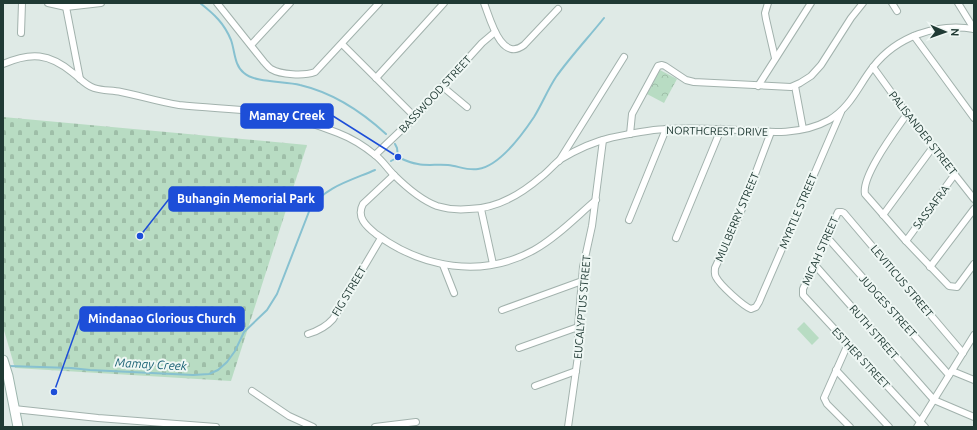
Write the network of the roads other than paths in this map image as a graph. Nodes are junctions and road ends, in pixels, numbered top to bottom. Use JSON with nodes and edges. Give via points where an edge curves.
{"nodes":[{"id":1,"x":22,"y":3,"type":"edge"},
{"id":2,"x":48,"y":3,"type":"edge"},
{"id":3,"x":101,"y":3,"type":"edge"},
{"id":4,"x":217,"y":3,"type":"edge"},
{"id":5,"x":290,"y":3,"type":"edge"},
{"id":6,"x":379,"y":3,"type":"edge"},
{"id":7,"x":444,"y":3,"type":"edge"},
{"id":8,"x":484,"y":3,"type":"edge"},
{"id":9,"x":768,"y":3,"type":"edge"},
{"id":10,"x":811,"y":3,"type":"edge"},
{"id":11,"x":863,"y":3,"type":"edge"},
{"id":12,"x":892,"y":3,"type":"edge"},
{"id":13,"x":958,"y":3,"type":"edge"},
{"id":14,"x":66,"y":7,"type":"junction"},
{"id":15,"x":558,"y":9,"type":"dead end"},
{"id":16,"x":897,"y":10,"type":"dead end"},
{"id":17,"x":974,"y":29,"type":"edge"},
{"id":18,"x":495,"y":32,"type":"junction"},
{"id":19,"x":22,"y":33,"type":"dead end"},
{"id":20,"x":914,"y":36,"type":"junction"},
{"id":21,"x":342,"y":44,"type":"junction"},
{"id":22,"x":251,"y":45,"type":"junction"},
{"id":23,"x":624,"y":57,"type":"dead end"},
{"id":24,"x":774,"y":58,"type":"junction"},
{"id":25,"x":3,"y":64,"type":"edge"},
{"id":26,"x":872,"y":67,"type":"junction"},
{"id":27,"x":376,"y":78,"type":"junction"},
{"id":28,"x":80,"y":79,"type":"junction"},
{"id":29,"x":758,"y":86,"type":"junction"},
{"id":30,"x":795,"y":86,"type":"junction"},
{"id":31,"x":443,"y":87,"type":"junction"},
{"id":32,"x":467,"y":107,"type":"dead end"},
{"id":33,"x":841,"y":112,"type":"junction"},
{"id":34,"x":907,"y":114,"type":"junction"},
{"id":35,"x":415,"y":117,"type":"junction"},
{"id":36,"x":974,"y":118,"type":"edge"},
{"id":37,"x":666,"y":129,"type":"junction"},
{"id":38,"x":721,"y":129,"type":"junction"},
{"id":39,"x":803,"y":129,"type":"junction"},
{"id":40,"x":771,"y":132,"type":"junction"},
{"id":41,"x":630,"y":134,"type":"junction"},
{"id":42,"x":603,"y":140,"type":"junction"},
{"id":43,"x":933,"y":147,"type":"junction"},
{"id":44,"x":376,"y":155,"type":"junction"},
{"id":45,"x":559,"y":161,"type":"junction"},
{"id":46,"x":955,"y":174,"type":"junction"},
{"id":47,"x":394,"y":175,"type":"junction"},
{"id":48,"x":974,"y":199,"type":"edge"},
{"id":49,"x":596,"y":200,"type":"junction"},
{"id":50,"x":481,"y":209,"type":"junction"},
{"id":51,"x":974,"y":209,"type":"edge"},
{"id":52,"x":840,"y":211,"type":"joint"},
{"id":53,"x":883,"y":215,"type":"junction"},
{"id":54,"x":629,"y":220,"type":"dead end"},
{"id":55,"x":826,"y":236,"type":"junction"},
{"id":56,"x":381,"y":238,"type":"junction"},
{"id":57,"x":676,"y":238,"type":"dead end"},
{"id":58,"x":906,"y":241,"type":"junction"},
{"id":59,"x":443,"y":264,"type":"junction"},
{"id":60,"x":493,"y":264,"type":"junction"},
{"id":61,"x":814,"y":264,"type":"junction"},
{"id":62,"x":974,"y":264,"type":"edge"},
{"id":63,"x":930,"y":267,"type":"junction"},
{"id":64,"x":582,"y":280,"type":"junction"},
{"id":65,"x":454,"y":293,"type":"dead end"},
{"id":66,"x":802,"y":294,"type":"joint"},
{"id":67,"x":754,"y":309,"type":"joint"},
{"id":68,"x":502,"y":310,"type":"dead end"},
{"id":69,"x":578,"y":327,"type":"junction"},
{"id":70,"x":308,"y":334,"type":"dead end"},
{"id":71,"x":974,"y":335,"type":"edge"},
{"id":72,"x":972,"y":343,"type":"edge"},
{"id":73,"x":848,"y":344,"type":"junction"},
{"id":74,"x":519,"y":348,"type":"dead end"},
{"id":75,"x":963,"y":353,"type":"junction"},
{"id":76,"x":3,"y":360,"type":"edge"},
{"id":77,"x":836,"y":370,"type":"junction"},
{"id":78,"x":576,"y":371,"type":"junction"},
{"id":79,"x":950,"y":373,"type":"junction"},
{"id":80,"x":974,"y":380,"type":"edge"},
{"id":81,"x":535,"y":386,"type":"dead end"},
{"id":82,"x":252,"y":391,"type":"dead end"},
{"id":83,"x":934,"y":400,"type":"junction"},
{"id":84,"x":14,"y":409,"type":"junction"},
{"id":85,"x":974,"y":417,"type":"edge"},
{"id":86,"x":416,"y":422,"type":"dead end"},
{"id":87,"x":918,"y":424,"type":"edge"},
{"id":88,"x":303,"y":425,"type":"edge"},
{"id":89,"x":17,"y":427,"type":"edge"},
{"id":90,"x":216,"y":427,"type":"edge"},
{"id":91,"x":313,"y":427,"type":"edge"},
{"id":92,"x":375,"y":427,"type":"edge"},
{"id":93,"x":568,"y":427,"type":"edge"},
{"id":94,"x":850,"y":427,"type":"edge"},
{"id":95,"x":889,"y":427,"type":"edge"},
{"id":96,"x":925,"y":427,"type":"edge"}],
"edges":[{"from":1,"to":19,"type":"street"},
{"from":2,"to":14,"type":"street"},
{"from":3,"to":14,"type":"street"},
{"from":4,"to":22,"type":"street"},
{"from":5,"to":22,"type":"street"},
{"from":6,"to":21,"type":"street"},
{"from":7,"to":27,"type":"street"},
{"from":8,"to":18,"type":"street"},
{"from":9,"to":24,"type":"street","via":[[765,13]]},
{"from":10,"to":24,"type":"street"},
{"from":11,"to":30,"type":"street","via":[[821,65],[811,76]]},
{"from":12,"to":16,"type":"street"},
{"from":13,"to":17,"type":"street"},
{"from":14,"to":28,"type":"street"},
{"from":15,"to":18,"type":"street","via":[[521,48],[513,50],[504,46]]},
{"from":17,"to":20,"type":"street","name":"NORTHCREST DRIVE","via":[[947,27]]},
{"from":18,"to":31,"type":"street","name":"BASSWOOD STREET"},
{"from":20,"to":26,"type":"street","name":"NORTHCREST DRIVE","via":[[897,44]]},
{"from":20,"to":36,"type":"street"},
{"from":21,"to":22,"type":"street","via":[[315,72],[307,74],[277,72],[271,69]]},
{"from":21,"to":27,"type":"street"},
{"from":23,"to":45,"type":"street"},
{"from":24,"to":29,"type":"street"},
{"from":25,"to":28,"type":"street","name":"NORTHCREST DRIVE","via":[[20,57],[48,58]]},
{"from":26,"to":33,"type":"street","name":"NORTHCREST DRIVE"},
{"from":26,"to":34,"type":"street","name":"PALISANDER STREET"},
{"from":27,"to":35,"type":"street"},
{"from":28,"to":44,"type":"street","name":"NORTHCREST DRIVE","via":[[96,89],[162,102],[281,115],[340,134]]},
{"from":29,"to":30,"type":"street"},
{"from":29,"to":41,"type":"street","via":[[694,82],[660,65],[632,114]]},
{"from":30,"to":39,"type":"street"},
{"from":31,"to":32,"type":"street"},
{"from":31,"to":35,"type":"street","name":"BASSWOOD STREET"},
{"from":33,"to":39,"type":"street","name":"NORTHCREST DRIVE","via":[[815,126]]},
{"from":33,"to":67,"type":"street","name":"MYRTLE STREET"},
{"from":34,"to":43,"type":"street","name":"PALISANDER STREET"},
{"from":34,"to":53,"type":"street","via":[[881,154],[865,186],[865,194]]},
{"from":35,"to":44,"type":"street","name":"BASSWOOD STREET"},
{"from":37,"to":38,"type":"street","name":"NORTHCREST DRIVE"},
{"from":37,"to":41,"type":"street","name":"NORTHCREST DRIVE"},
{"from":37,"to":54,"type":"street"},
{"from":38,"to":40,"type":"street","name":"NORTHCREST DRIVE"},
{"from":38,"to":57,"type":"street"},
{"from":39,"to":40,"type":"street","name":"NORTHCREST DRIVE"},
{"from":40,"to":67,"type":"street","name":"MULBERRY STREET","via":[[740,214],[714,272],[723,286],[747,307]]},
{"from":41,"to":42,"type":"street","name":"NORTHCREST DRIVE"},
{"from":42,"to":45,"type":"street","name":"NORTHCREST DRIVE"},
{"from":42,"to":49,"type":"street","name":"EUCALYPTUS STREET"},
{"from":43,"to":46,"type":"street","name":"PALISANDER STREET"},
{"from":43,"to":53,"type":"street"},
{"from":44,"to":47,"type":"street","name":"NORTHCREST DRIVE"},
{"from":45,"to":50,"type":"street","name":"NORTHCREST DRIVE","via":[[526,189],[499,204]]},
{"from":46,"to":48,"type":"street","name":"PALISANDER STREET"},
{"from":46,"to":58,"type":"street","name":"SASSAFRA"},
{"from":47,"to":50,"type":"street","name":"NORTHCREST DRIVE","via":[[429,202],[440,207]]},
{"from":47,"to":56,"type":"street","via":[[363,204],[360,210],[363,221]]},
{"from":49,"to":60,"type":"street","via":[[534,250]]},
{"from":49,"to":64,"type":"street","name":"EUCALYPTUS STREET"},
{"from":50,"to":60,"type":"street"},
{"from":51,"to":63,"type":"street"},
{"from":52,"to":55,"type":"street","name":"MICAH STREET","via":[[836,214]]},
{"from":52,"to":75,"type":"street","name":"LEVITICUS STREET"},
{"from":53,"to":58,"type":"street"},
{"from":55,"to":61,"type":"street","name":"MICAH STREET"},
{"from":55,"to":79,"type":"street","name":"JUDGES STREET"},
{"from":56,"to":59,"type":"street","via":[[411,255]]},
{"from":56,"to":70,"type":"street","name":"FIG STREET","via":[[334,319],[322,329]]},
{"from":58,"to":63,"type":"street"},
{"from":59,"to":60,"type":"street","via":[[475,268]]},
{"from":59,"to":65,"type":"street"},
{"from":61,"to":66,"type":"street","name":"MICAH STREET"},
{"from":61,"to":83,"type":"street","name":"RUTH STREET"},
{"from":62,"to":63,"type":"street","via":[[957,287],[948,286]]},
{"from":64,"to":68,"type":"street"},
{"from":64,"to":69,"type":"street","name":"EUCALYPTUS STREET"},
{"from":66,"to":73,"type":"street","name":"ESTHER STREET"},
{"from":69,"to":74,"type":"street"},
{"from":69,"to":78,"type":"street","name":"EUCALYPTUS STREET"},
{"from":71,"to":72,"type":"street"},
{"from":72,"to":75,"type":"street"},
{"from":73,"to":77,"type":"street"},
{"from":73,"to":87,"type":"street","name":"ESTHER STREET"},
{"from":75,"to":79,"type":"street"},
{"from":76,"to":84,"type":"main road"},
{"from":77,"to":94,"type":"street","via":[[825,400]]},
{"from":77,"to":95,"type":"street"},
{"from":78,"to":81,"type":"street"},
{"from":78,"to":93,"type":"street","name":"EUCALYPTUS STREET"},
{"from":79,"to":80,"type":"street"},
{"from":79,"to":83,"type":"street"},
{"from":82,"to":88,"type":"street"},
{"from":83,"to":85,"type":"street"},
{"from":83,"to":87,"type":"street"},
{"from":84,"to":89,"type":"main road"},
{"from":84,"to":90,"type":"street"},
{"from":86,"to":92,"type":"street"},
{"from":87,"to":96,"type":"street","name":"ESTHER STREET"},
{"from":88,"to":91,"type":"street"}]}
